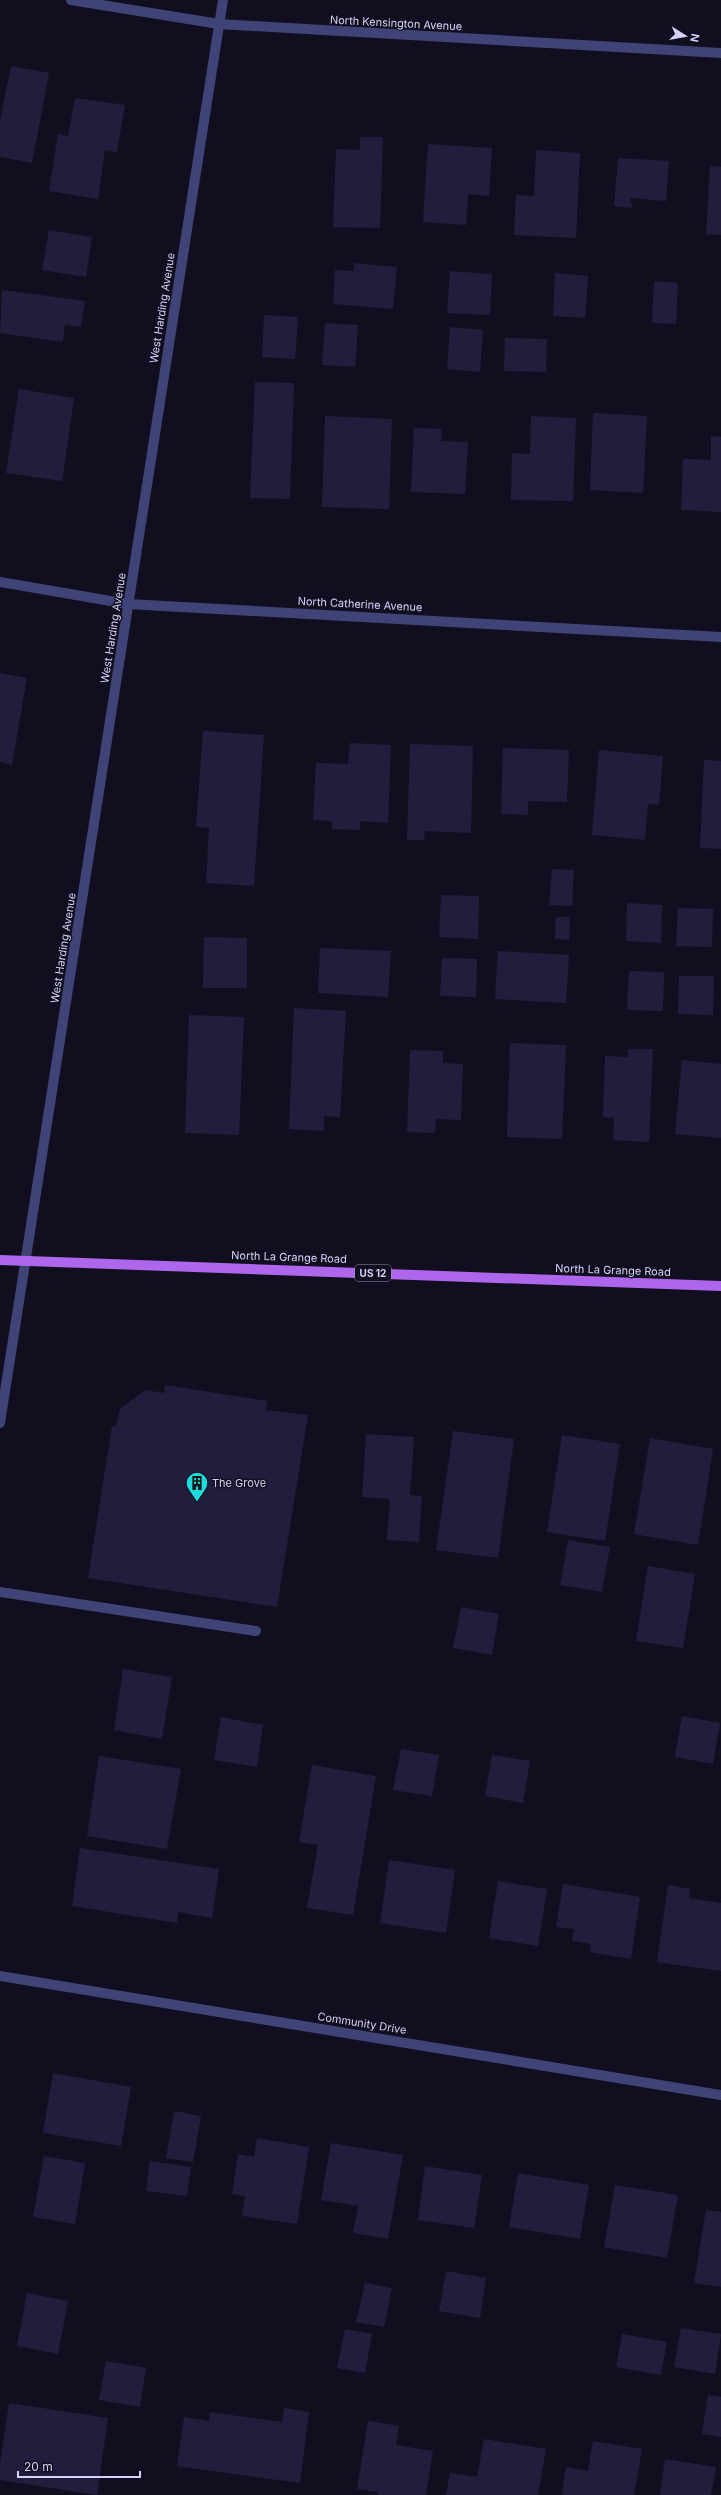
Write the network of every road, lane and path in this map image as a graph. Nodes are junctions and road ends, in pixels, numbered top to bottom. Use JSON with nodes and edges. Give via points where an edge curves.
{"nodes":[{"id":1,"x":71,"y":0,"type":"edge"},
{"id":2,"x":223,"y":0,"type":"edge"},
{"id":3,"x":219,"y":24,"type":"junction"},
{"id":4,"x":721,"y":54,"type":"edge"},
{"id":5,"x":0,"y":582,"type":"edge"},
{"id":6,"x":128,"y":604,"type":"junction"},
{"id":7,"x":721,"y":637,"type":"edge"},
{"id":8,"x":0,"y":1260,"type":"edge"},
{"id":9,"x":26,"y":1260,"type":"junction"},
{"id":10,"x":721,"y":1286,"type":"edge"},
{"id":11,"x":0,"y":1424,"type":"edge"},
{"id":12,"x":0,"y":1592,"type":"edge"},
{"id":13,"x":256,"y":1631,"type":"dead end"},
{"id":14,"x":0,"y":1976,"type":"edge"},
{"id":15,"x":721,"y":2094,"type":"edge"}],
"edges":[{"from":1,"to":3,"type":"street","name":"North Kensington Avenue"},
{"from":2,"to":3,"type":"street","name":"West Harding Avenue"},
{"from":3,"to":4,"type":"street","name":"North Kensington Avenue"},
{"from":3,"to":6,"type":"street","name":"West Harding Avenue"},
{"from":5,"to":6,"type":"street","name":"North Catherine Avenue"},
{"from":6,"to":7,"type":"street","name":"North Catherine Avenue"},
{"from":6,"to":9,"type":"street","name":"West Harding Avenue"},
{"from":8,"to":9,"type":"main road","name":"North La Grange Road","number":"US 12"},
{"from":9,"to":10,"type":"main road","name":"North La Grange Road","number":"US 12"},
{"from":9,"to":11,"type":"street","name":"West Harding Avenue"},
{"from":12,"to":13,"type":"street"},
{"from":14,"to":15,"type":"street","name":"Community Drive"}]}
